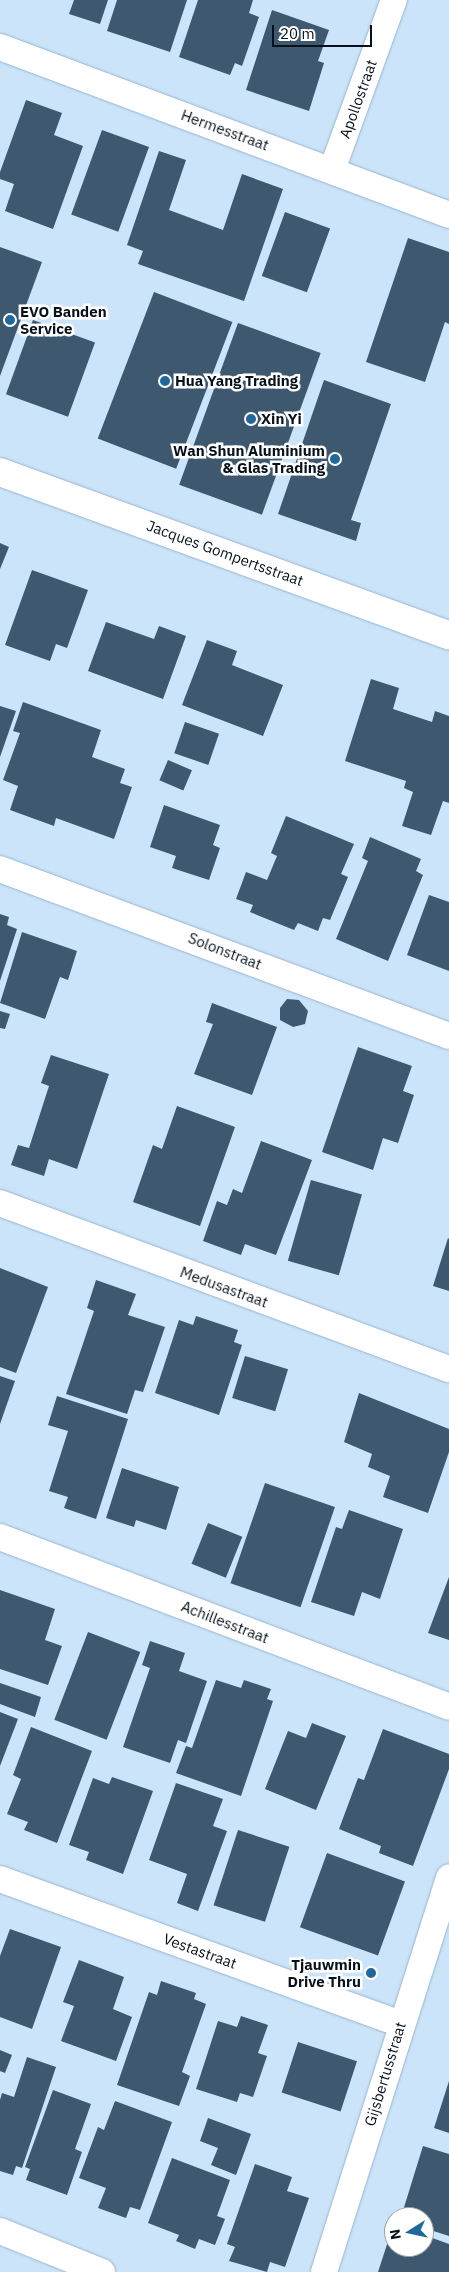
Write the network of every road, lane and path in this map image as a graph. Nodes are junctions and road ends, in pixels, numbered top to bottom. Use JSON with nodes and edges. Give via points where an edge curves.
{"nodes":[{"id":1,"x":394,"y":0,"type":"edge"},
{"id":2,"x":0,"y":47,"type":"edge"},
{"id":3,"x":332,"y":170,"type":"junction"},
{"id":4,"x":449,"y":215,"type":"edge"},
{"id":5,"x":0,"y":472,"type":"edge"},
{"id":6,"x":449,"y":636,"type":"edge"},
{"id":7,"x":0,"y":869,"type":"edge"},
{"id":8,"x":449,"y":1036,"type":"edge"},
{"id":9,"x":0,"y":1203,"type":"edge"},
{"id":10,"x":449,"y":1369,"type":"edge"},
{"id":11,"x":0,"y":1537,"type":"edge"},
{"id":12,"x":449,"y":1707,"type":"edge"},
{"id":13,"x":449,"y":1877,"type":"edge"},
{"id":14,"x":0,"y":1878,"type":"edge"},
{"id":15,"x":400,"y":2024,"type":"junction"},
{"id":16,"x":0,"y":2231,"type":"edge"},
{"id":17,"x":102,"y":2272,"type":"edge"},
{"id":18,"x":324,"y":2272,"type":"edge"}],
"edges":[{"from":1,"to":3,"type":"street","name":"Apollostraat"},
{"from":2,"to":3,"type":"street","name":"Hermesstraat"},
{"from":3,"to":4,"type":"street","name":"Hermesstraat"},
{"from":5,"to":6,"type":"street","name":"Jacques Gompertsstraat"},
{"from":7,"to":8,"type":"street","name":"Solonstraat"},
{"from":9,"to":10,"type":"street","name":"Medusastraat"},
{"from":11,"to":12,"type":"street","name":"Achillesstraat"},
{"from":13,"to":15,"type":"street","name":"Gijsbertusstraat"},
{"from":14,"to":15,"type":"street","name":"Vestastraat"},
{"from":15,"to":18,"type":"street","name":"Gijsbertusstraat"},
{"from":16,"to":17,"type":"street"}]}
